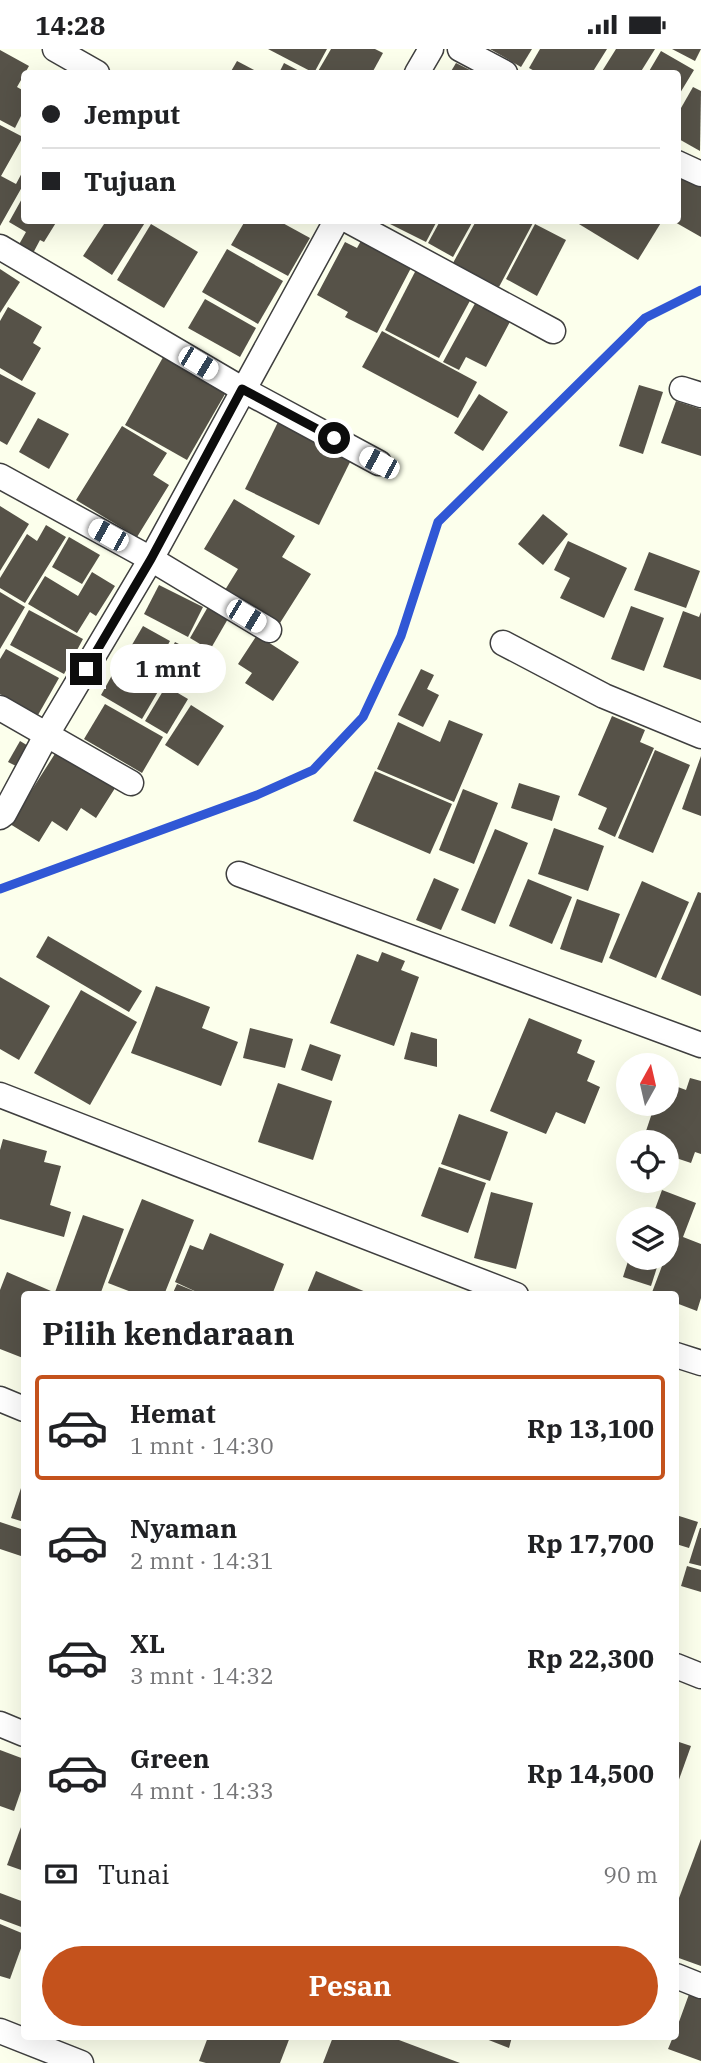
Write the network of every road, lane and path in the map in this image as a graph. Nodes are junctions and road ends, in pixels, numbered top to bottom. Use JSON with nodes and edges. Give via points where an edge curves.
{"nodes":[{"id":1,"x":55,"y":49,"type":"edge"},
{"id":2,"x":430,"y":49,"type":"edge"},
{"id":3,"x":460,"y":49,"type":"edge"},
{"id":4,"x":92,"y":70,"type":"edge"},
{"id":5,"x":419,"y":70,"type":"edge"},
{"id":6,"x":499,"y":70,"type":"edge"},
{"id":7,"x":681,"y":165,"type":"edge"},
{"id":8,"x":701,"y":174,"type":"edge"},
{"id":9,"x":334,"y":224,"type":"edge"},
{"id":10,"x":355,"y":224,"type":"edge"},
{"id":11,"x":0,"y":247,"type":"edge"},
{"id":12,"x":553,"y":331,"type":"dead end"},
{"id":13,"x":242,"y":389,"type":"junction"},
{"id":14,"x":379,"y":463,"type":"dead end"},
{"id":15,"x":0,"y":477,"type":"edge"},
{"id":16,"x":151,"y":559,"type":"junction"},
{"id":17,"x":270,"y":630,"type":"dead end"},
{"id":18,"x":503,"y":643,"type":"dead end"},
{"id":19,"x":0,"y":708,"type":"edge"},
{"id":20,"x":47,"y":734,"type":"junction"},
{"id":21,"x":701,"y":736,"type":"edge"},
{"id":22,"x":131,"y":783,"type":"dead end"},
{"id":23,"x":0,"y":817,"type":"edge"},
{"id":24,"x":239,"y":874,"type":"dead end"},
{"id":25,"x":701,"y":1045,"type":"edge"},
{"id":26,"x":0,"y":1095,"type":"edge"},
{"id":27,"x":506,"y":1291,"type":"edge"},
{"id":28,"x":679,"y":1356,"type":"edge"},
{"id":29,"x":701,"y":1363,"type":"edge"},
{"id":30,"x":0,"y":1399,"type":"edge"},
{"id":31,"x":21,"y":1408,"type":"edge"},
{"id":32,"x":679,"y":1667,"type":"edge"},
{"id":33,"x":701,"y":1676,"type":"edge"},
{"id":34,"x":0,"y":1724,"type":"edge"},
{"id":35,"x":21,"y":1733,"type":"edge"},
{"id":36,"x":679,"y":1977,"type":"edge"},
{"id":37,"x":701,"y":1986,"type":"edge"},
{"id":38,"x":0,"y":2031,"type":"edge"},
{"id":39,"x":21,"y":2039,"type":"edge"},
{"id":40,"x":23,"y":2040,"type":"edge"},
{"id":41,"x":81,"y":2063,"type":"edge"}],
"edges":[{"from":1,"to":4,"type":"street"},
{"from":2,"to":5,"type":"street"},
{"from":3,"to":6,"type":"street"},
{"from":7,"to":8,"type":"street"},
{"from":9,"to":13,"type":"street"},
{"from":10,"to":12,"type":"street"},
{"from":11,"to":13,"type":"street"},
{"from":13,"to":14,"type":"street"},
{"from":13,"to":16,"type":"street"},
{"from":15,"to":16,"type":"street"},
{"from":16,"to":17,"type":"street"},
{"from":16,"to":20,"type":"street"},
{"from":18,"to":21,"type":"street","via":[[604,696]]},
{"from":19,"to":20,"type":"street"},
{"from":20,"to":22,"type":"street"},
{"from":20,"to":23,"type":"street"},
{"from":24,"to":25,"type":"street"},
{"from":26,"to":27,"type":"street"},
{"from":28,"to":29,"type":"street"},
{"from":30,"to":31,"type":"street"},
{"from":32,"to":33,"type":"street"},
{"from":34,"to":35,"type":"street"},
{"from":36,"to":37,"type":"street"},
{"from":38,"to":39,"type":"street"},
{"from":40,"to":41,"type":"street"}]}
